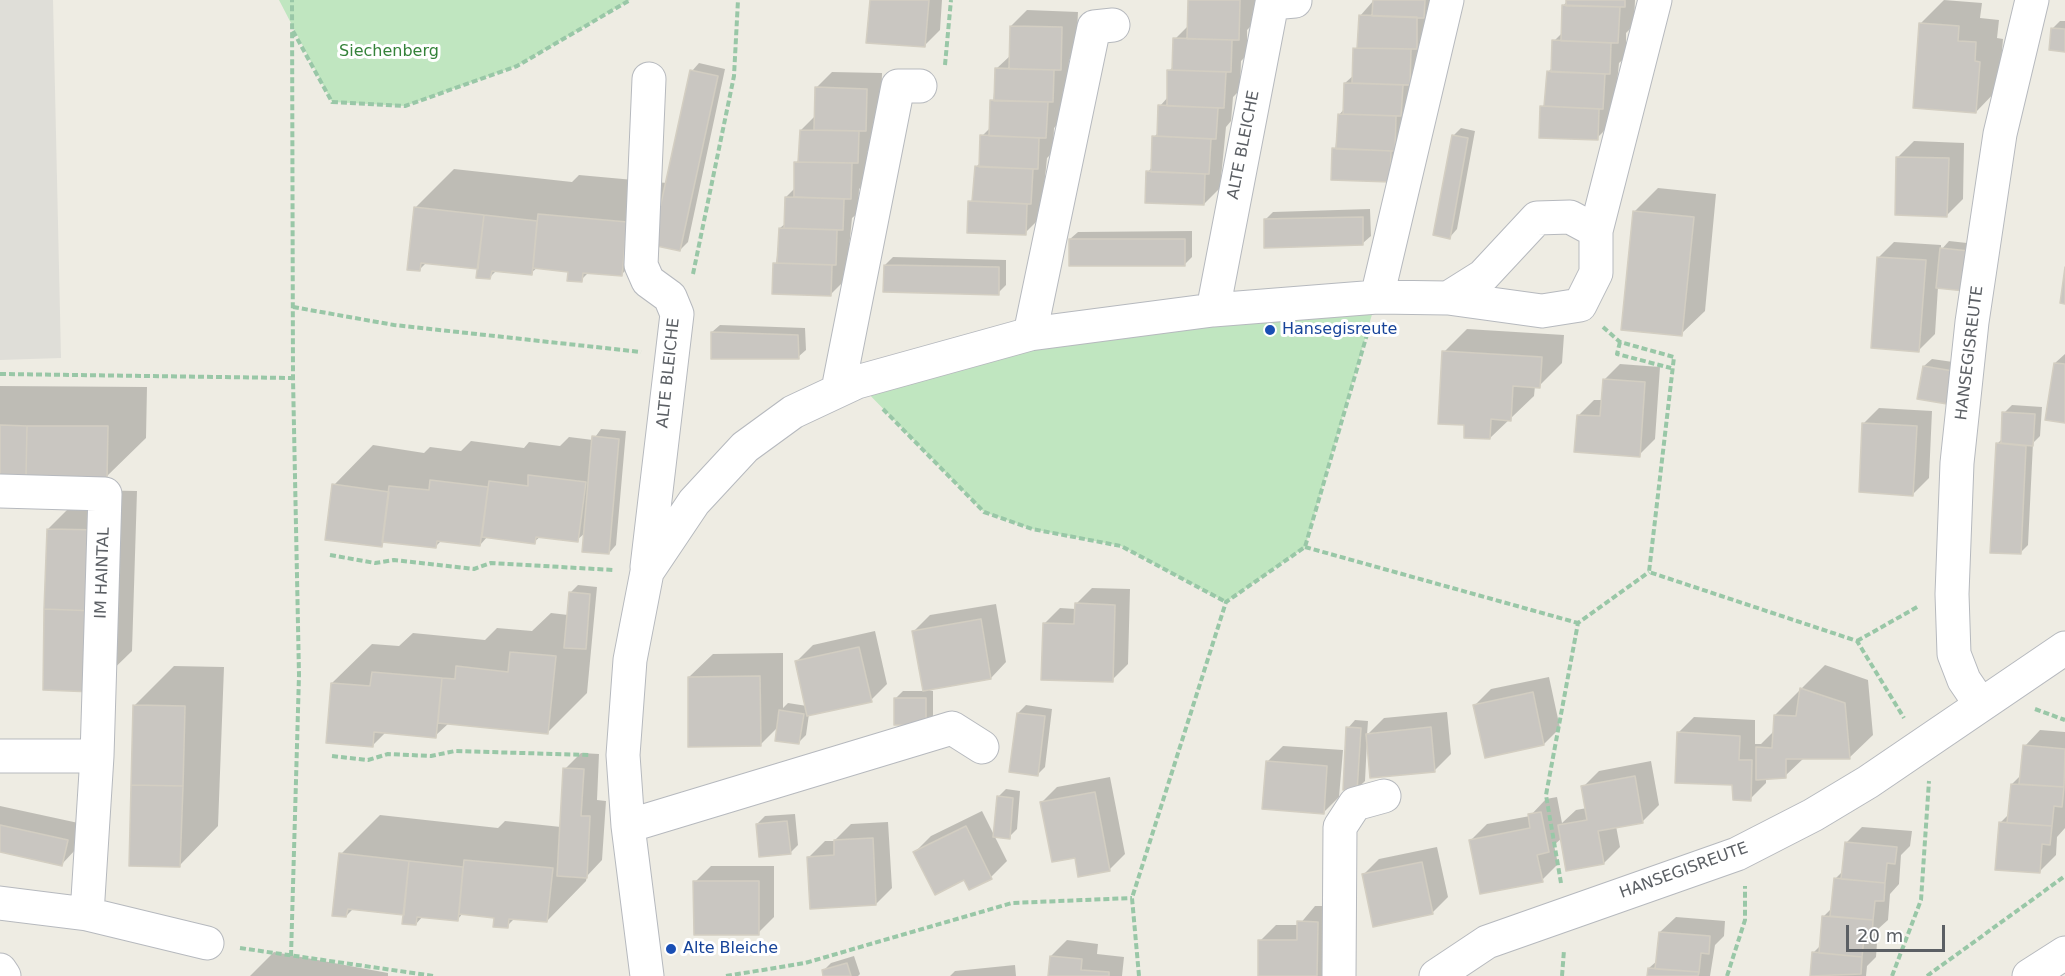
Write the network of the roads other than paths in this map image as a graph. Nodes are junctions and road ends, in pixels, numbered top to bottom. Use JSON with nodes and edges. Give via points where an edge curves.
{"nodes":[{"id":1,"x":1447,"y":0,"type":"edge"},
{"id":2,"x":1655,"y":0,"type":"edge"},
{"id":3,"x":2032,"y":0,"type":"edge"},
{"id":4,"x":1295,"y":1,"type":"edge"},
{"id":5,"x":1113,"y":25,"type":"dead end"},
{"id":6,"x":649,"y":79,"type":"dead end"},
{"id":7,"x":920,"y":86,"type":"road end"},
{"id":8,"x":1596,"y":231,"type":"junction"},
{"id":9,"x":1377,"y":297,"type":"junction"},
{"id":10,"x":1448,"y":298,"type":"junction"},
{"id":11,"x":1213,"y":310,"type":"junction"},
{"id":12,"x":1030,"y":334,"type":"junction"},
{"id":13,"x":848,"y":386,"type":"junction"},
{"id":14,"x":0,"y":491,"type":"edge"},
{"id":15,"x":647,"y":572,"type":"junction"},
{"id":16,"x":2065,"y":648,"type":"edge"},
{"id":17,"x":1981,"y":705,"type":"junction"},
{"id":18,"x":981,"y":747,"type":"dead end"},
{"id":19,"x":0,"y":756,"type":"edge"},
{"id":20,"x":97,"y":756,"type":"junction"},
{"id":21,"x":1384,"y":796,"type":"dead end"},
{"id":22,"x":628,"y":826,"type":"junction"},
{"id":23,"x":0,"y":903,"type":"edge"},
{"id":24,"x":87,"y":914,"type":"junction"},
{"id":25,"x":207,"y":943,"type":"road end"},
{"id":26,"x":2065,"y":952,"type":"edge"},
{"id":27,"x":0,"y":969,"type":"edge"},
{"id":28,"x":4,"y":976,"type":"edge"},
{"id":29,"x":647,"y":976,"type":"edge"},
{"id":30,"x":1340,"y":976,"type":"edge"},
{"id":31,"x":1436,"y":976,"type":"edge"},
{"id":32,"x":2029,"y":976,"type":"edge"}],
"edges":[{"from":1,"to":9,"type":"street"},
{"from":2,"to":8,"type":"street","name":"ALTE BLEICHE"},
{"from":3,"to":17,"type":"street","name":"HANSEGISREUTE","via":[[2000,134],[1972,322],[1957,463],[1954,654],[1964,680]]},
{"from":4,"to":11,"type":"street","name":"ALTE BLEICHE","via":[[1272,3]]},
{"from":5,"to":12,"type":"street","via":[[1094,27]]},
{"from":6,"to":15,"type":"street","name":"ALTE BLEICHE","via":[[641,265],[648,281],[670,297],[677,314]]},
{"from":7,"to":13,"type":"street","via":[[898,86]]},
{"from":8,"to":10,"type":"street","via":[[1570,217],[1537,218],[1483,276]]},
{"from":8,"to":10,"type":"street","name":"ALTE BLEICHE","via":[[1596,273],[1580,305],[1542,310]]},
{"from":9,"to":10,"type":"street","name":"ALTE BLEICHE"},
{"from":9,"to":11,"type":"street","name":"ALTE BLEICHE"},
{"from":11,"to":12,"type":"street","name":"ALTE BLEICHE"},
{"from":12,"to":13,"type":"street","name":"ALTE BLEICHE"},
{"from":13,"to":15,"type":"street","name":"ALTE BLEICHE","via":[[792,412],[745,447],[694,502]]},
{"from":14,"to":20,"type":"street","name":"IM HAINTAL","via":[[105,494]]},
{"from":15,"to":22,"type":"street","name":"ALTE BLEICHE","via":[[630,660],[623,755]]},
{"from":16,"to":17,"type":"street","name":"HANSEGISREUTE"},
{"from":17,"to":31,"type":"street","name":"HANSEGISREUTE","via":[[1813,816],[1737,854],[1487,942]]},
{"from":18,"to":22,"type":"street","via":[[952,728]]},
{"from":19,"to":20,"type":"street"},
{"from":20,"to":24,"type":"street","name":"IM HAINTAL"},
{"from":21,"to":30,"type":"street","via":[[1355,804],[1340,827]]},
{"from":22,"to":29,"type":"street","name":"ALTE BLEICHE"},
{"from":23,"to":24,"type":"street"},
{"from":24,"to":25,"type":"street"},
{"from":26,"to":32,"type":"street"},
{"from":27,"to":28,"type":"street"}]}
